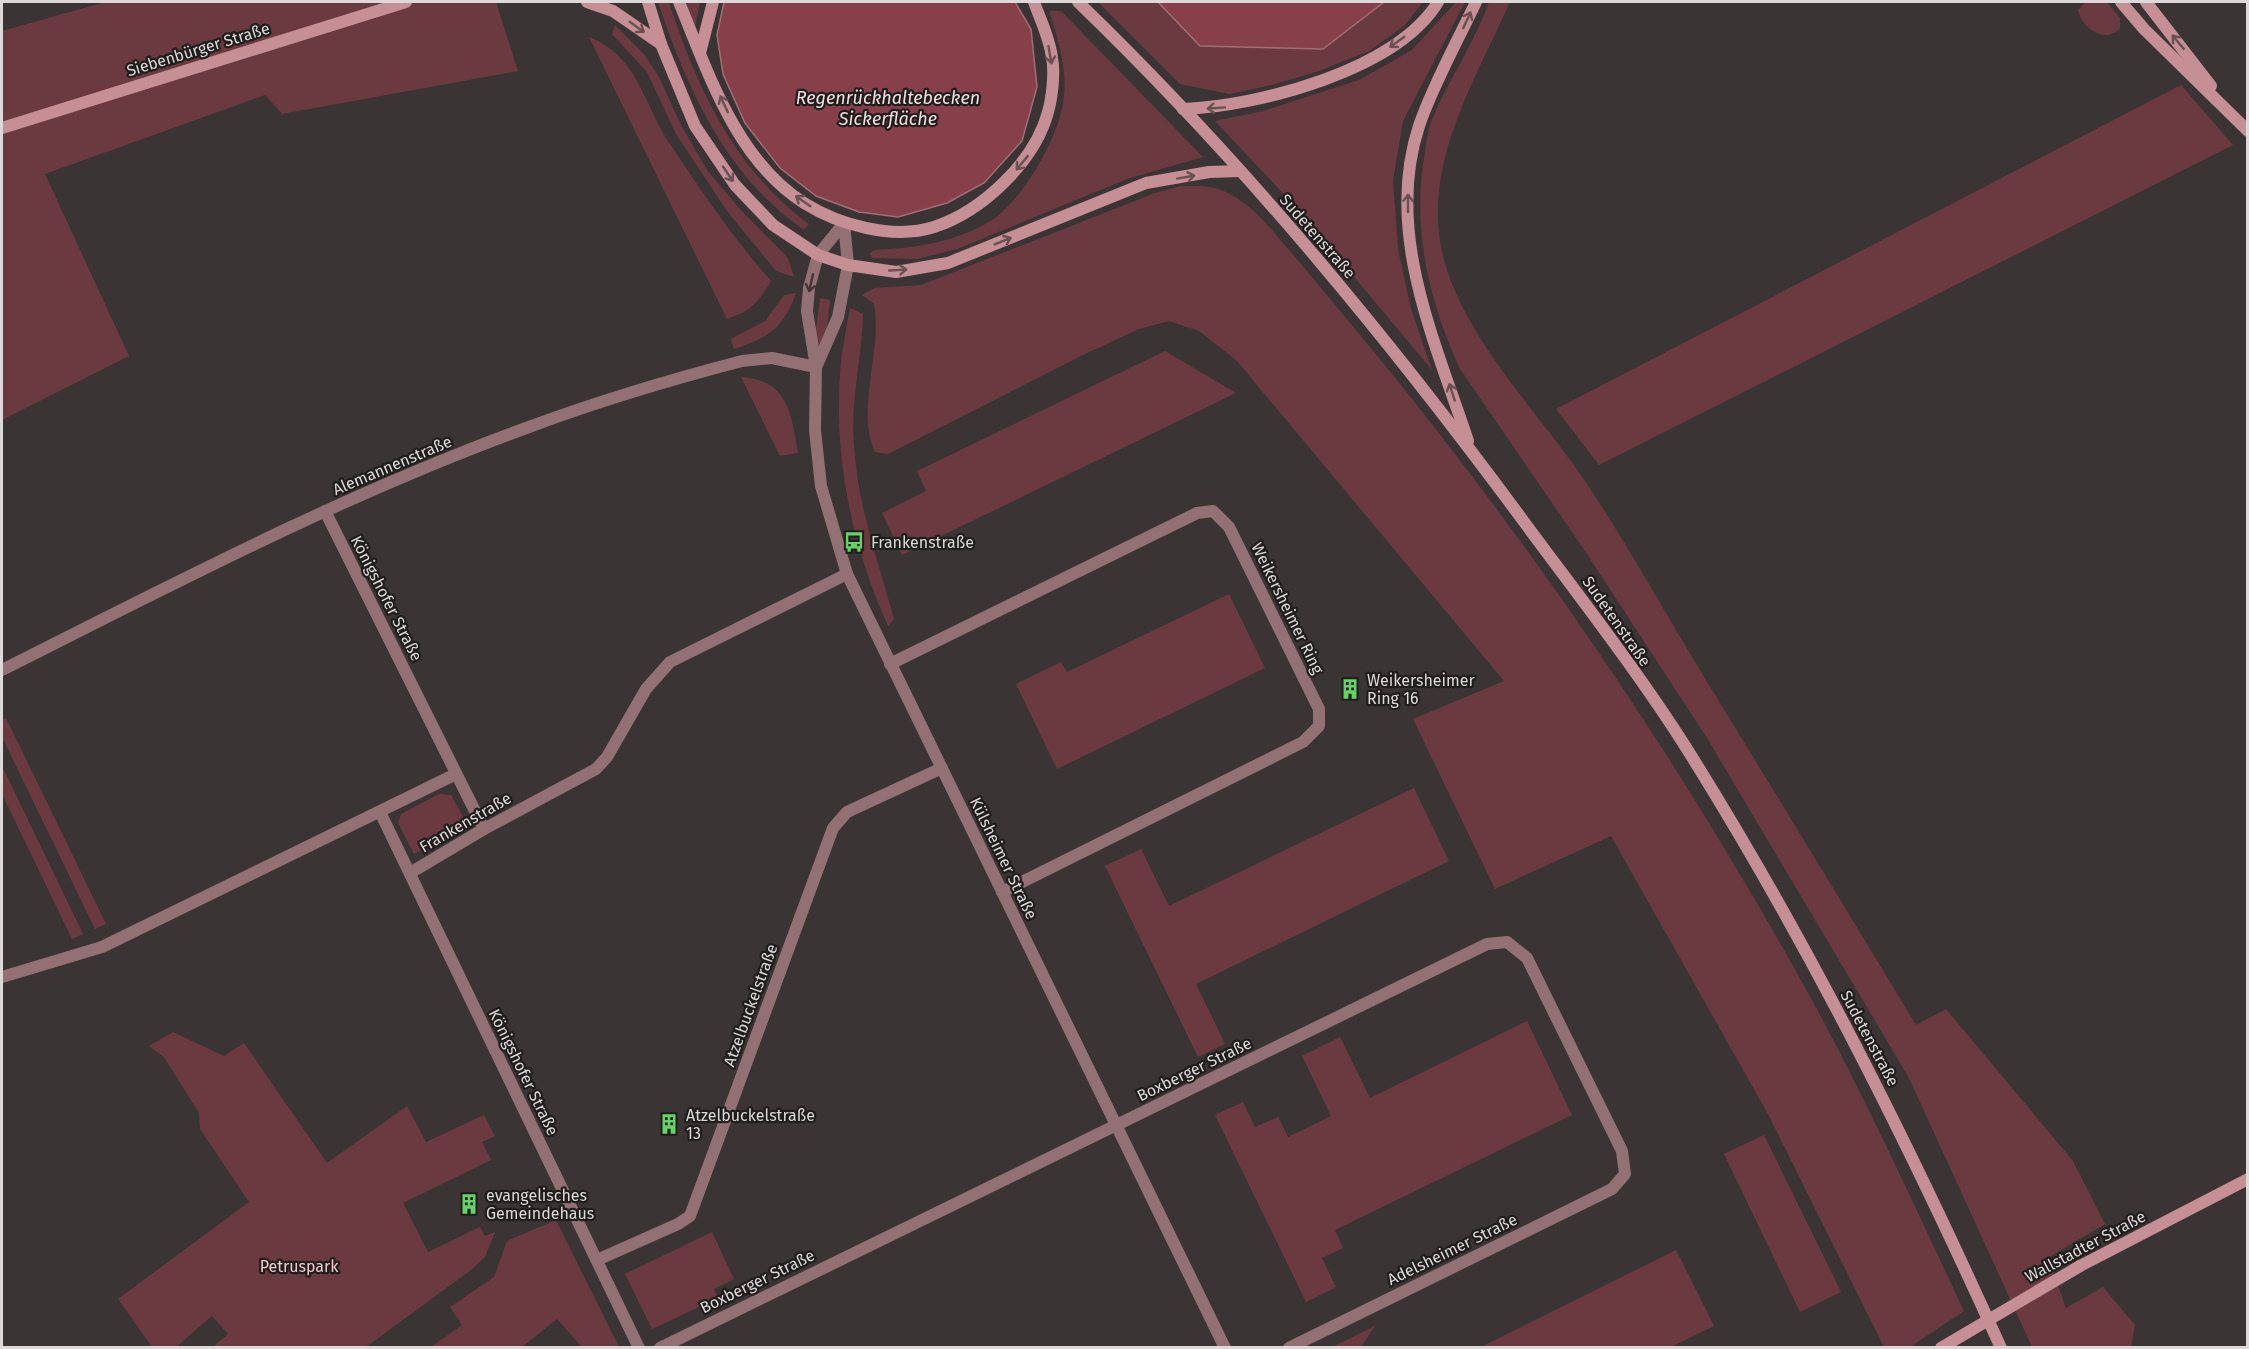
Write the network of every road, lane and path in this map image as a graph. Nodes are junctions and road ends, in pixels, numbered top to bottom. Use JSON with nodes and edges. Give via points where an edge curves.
{"nodes":[{"id":1,"x":406,"y":2,"type":"edge"},
{"id":2,"x":587,"y":2,"type":"edge"},
{"id":3,"x":648,"y":2,"type":"edge"},
{"id":4,"x":679,"y":2,"type":"edge"},
{"id":5,"x":713,"y":2,"type":"edge"},
{"id":6,"x":1034,"y":2,"type":"edge"},
{"id":7,"x":1078,"y":2,"type":"edge"},
{"id":8,"x":1438,"y":2,"type":"edge"},
{"id":9,"x":1476,"y":2,"type":"edge"},
{"id":10,"x":2121,"y":2,"type":"edge"},
{"id":11,"x":2146,"y":2,"type":"edge"},
{"id":12,"x":2158,"y":2,"type":"edge"},
{"id":13,"x":2159,"y":19,"type":"junction"},
{"id":14,"x":661,"y":44,"type":"junction"},
{"id":15,"x":700,"y":53,"type":"junction"},
{"id":16,"x":2223,"y":104,"type":"junction"},
{"id":17,"x":1183,"y":110,"type":"junction"},
{"id":18,"x":2,"y":128,"type":"edge"},
{"id":19,"x":2247,"y":131,"type":"edge"},
{"id":20,"x":1240,"y":171,"type":"junction"},
{"id":21,"x":844,"y":223,"type":"junction"},
{"id":22,"x":818,"y":255,"type":"junction"},
{"id":23,"x":848,"y":265,"type":"junction"},
{"id":24,"x":816,"y":367,"type":"junction"},
{"id":25,"x":1470,"y":448,"type":"junction"},
{"id":26,"x":325,"y":511,"type":"junction"},
{"id":27,"x":847,"y":574,"type":"junction"},
{"id":28,"x":890,"y":664,"type":"junction"},
{"id":29,"x":2,"y":670,"type":"edge"},
{"id":30,"x":942,"y":768,"type":"junction"},
{"id":31,"x":456,"y":774,"type":"junction"},
{"id":32,"x":380,"y":812,"type":"junction"},
{"id":33,"x":484,"y":829,"type":"junction"},
{"id":34,"x":410,"y":873,"type":"junction"},
{"id":35,"x":1002,"y":892,"type":"junction"},
{"id":36,"x":2,"y":977,"type":"edge"},
{"id":37,"x":1116,"y":1126,"type":"junction"},
{"id":38,"x":1625,"y":1174,"type":"joint"},
{"id":39,"x":2247,"y":1179,"type":"edge"},
{"id":40,"x":597,"y":1260,"type":"junction"},
{"id":41,"x":639,"y":1347,"type":"edge"},
{"id":42,"x":660,"y":1347,"type":"edge"},
{"id":43,"x":1225,"y":1347,"type":"edge"},
{"id":44,"x":1289,"y":1347,"type":"edge"},
{"id":45,"x":1941,"y":1347,"type":"edge"},
{"id":46,"x":2001,"y":1347,"type":"edge"}],
"edges":[{"from":1,"to":18,"type":"main road","name":"Siebenbürger Straße"},
{"from":2,"to":14,"type":"main road","one_way":true,"via":[[613,11]]},
{"from":3,"to":14,"type":"main road"},
{"from":4,"to":15,"type":"main road"},
{"from":5,"to":15,"type":"main road"},
{"from":6,"to":21,"type":"main road","one_way":true,"via":[[1053,58],[1048,112],[1026,161],[986,200],[934,227],[887,231]]},
{"from":7,"to":17,"type":"main road","name":"Sudetenstraße"},
{"from":8,"to":17,"type":"main road","one_way":true,"via":[[1427,20],[1370,61],[1291,91],[1223,108]]},
{"from":25,"to":9,"type":"main road","one_way":true,"via":[[1419,288],[1408,236],[1408,193],[1419,126]]},
{"from":10,"to":16,"type":"main road"},
{"from":11,"to":13,"type":"main road"},
{"from":12,"to":13,"type":"main road"},
{"from":16,"to":13,"type":"main road","one_way":true,"via":[[2198,65]]},
{"from":14,"to":22,"type":"main road","one_way":true,"via":[[694,126],[735,185],[773,225]]},
{"from":21,"to":15,"type":"main road","one_way":true,"via":[[803,202],[767,171],[736,130]]},
{"from":16,"to":19,"type":"main road"},
{"from":17,"to":20,"type":"main road","name":"Sudetenstraße"},
{"from":23,"to":20,"type":"main road","one_way":true,"via":[[896,272],[948,263],[1146,183]]},
{"from":20,"to":25,"type":"main road","name":"Sudetenstraße","via":[[1327,270]]},
{"from":21,"to":22,"type":"street","name":"Külsheimer Straße"},
{"from":21,"to":23,"type":"street","name":"Külsheimer Straße"},
{"from":22,"to":23,"type":"main road"},
{"from":22,"to":24,"type":"street","name":"Külsheimer Straße","one_way":true,"via":[[807,311]]},
{"from":23,"to":24,"type":"street","name":"Külsheimer Straße","via":[[838,317]]},
{"from":24,"to":26,"type":"street","name":"Alemannenstraße","via":[[772,358],[730,364],[531,426]]},
{"from":24,"to":27,"type":"street","name":"Külsheimer Straße","via":[[815,430],[821,486]]},
{"from":25,"to":46,"type":"main road","name":"Sudetenstraße","via":[[1684,744],[1747,847],[1865,1064]]},
{"from":26,"to":29,"type":"street","name":"Alemannenstraße"},
{"from":26,"to":31,"type":"street","name":"Königshofer Straße"},
{"from":27,"to":28,"type":"street","name":"Külsheimer Straße"},
{"from":27,"to":33,"type":"street","name":"Frankenstraße","via":[[670,662],[646,689],[596,769]]},
{"from":28,"to":30,"type":"street","name":"Külsheimer Straße"},
{"from":28,"to":35,"type":"street","name":"Weikersheimer Ring","via":[[1197,513],[1214,511],[1229,527],[1319,708],[1319,726],[1303,742]]},
{"from":30,"to":35,"type":"street","name":"Külsheimer Straße"},
{"from":30,"to":40,"type":"street","name":"Atzelbuckelstraße","via":[[847,812],[833,828],[690,1216]]},
{"from":31,"to":32,"type":"street"},
{"from":31,"to":33,"type":"street","name":"Königshofer Straße"},
{"from":32,"to":34,"type":"street","name":"Königshofer Straße"},
{"from":32,"to":36,"type":"street","via":[[102,947]]},
{"from":33,"to":34,"type":"street","name":"Frankenstraße"},
{"from":34,"to":40,"type":"street","name":"Königshofer Straße"},
{"from":35,"to":37,"type":"street","name":"Külsheimer Straße"},
{"from":37,"to":38,"type":"street","name":"Boxberger Straße","via":[[1486,944],[1507,942],[1527,958],[1622,1151]]},
{"from":37,"to":42,"type":"street","name":"Boxberger Straße"},
{"from":37,"to":43,"type":"street","name":"Külsheimer Straße"},
{"from":38,"to":44,"type":"street","name":"Adelsheimer Straße","via":[[1612,1188]]},
{"from":39,"to":45,"type":"main road","name":"Wallstadter Straße","bridge":true,"via":[[2080,1266]]},
{"from":40,"to":41,"type":"street","name":"Königshofer Straße"}]}
